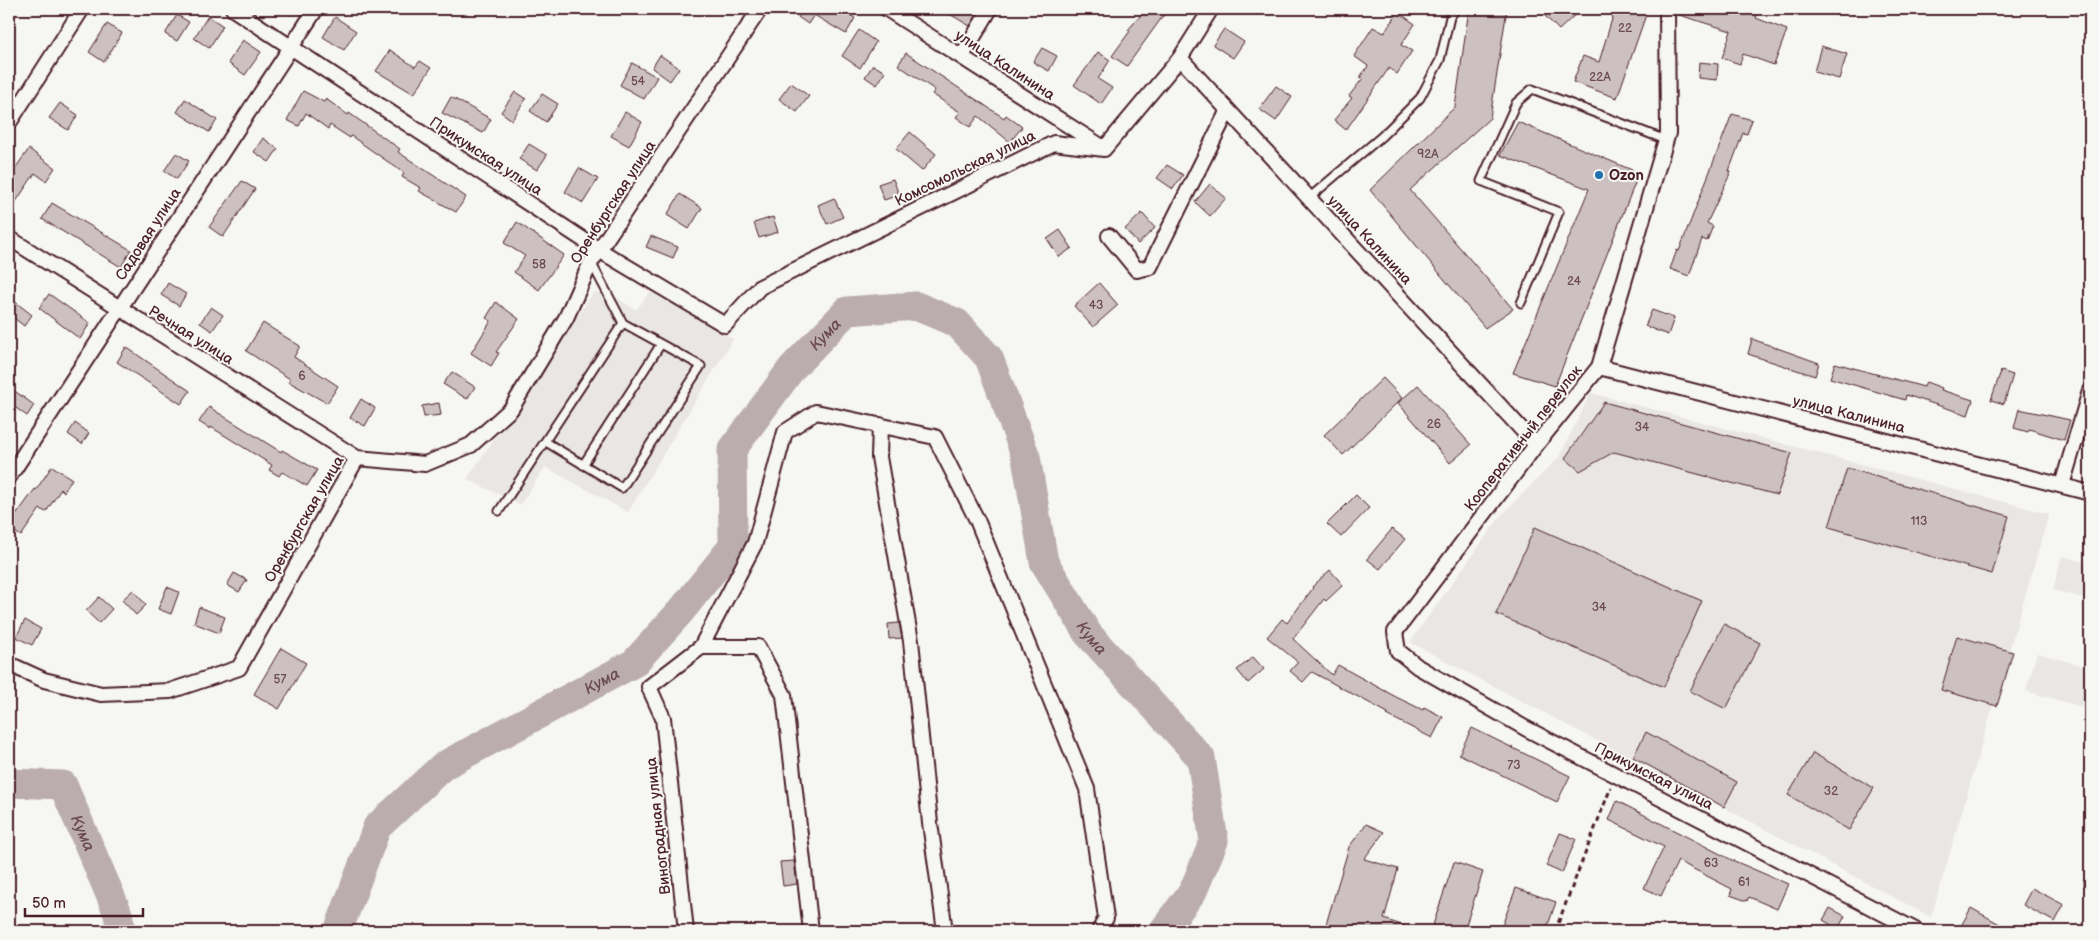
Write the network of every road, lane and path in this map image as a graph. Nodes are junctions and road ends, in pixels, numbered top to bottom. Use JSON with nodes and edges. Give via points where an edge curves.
{"nodes":[{"id":1,"x":82,"y":9,"type":"edge"},
{"id":2,"x":233,"y":9,"type":"edge"},
{"id":3,"x":316,"y":9,"type":"edge"},
{"id":4,"x":760,"y":9,"type":"edge"},
{"id":5,"x":887,"y":9,"type":"edge"},
{"id":6,"x":990,"y":9,"type":"edge"},
{"id":7,"x":1211,"y":9,"type":"edge"},
{"id":8,"x":1456,"y":9,"type":"edge"},
{"id":9,"x":1667,"y":9,"type":"edge"},
{"id":10,"x":290,"y":46,"type":"junction"},
{"id":11,"x":962,"y":56,"type":"junction"},
{"id":12,"x":1180,"y":58,"type":"junction"},
{"id":13,"x":1228,"y":110,"type":"junction"},
{"id":14,"x":9,"y":123,"type":"edge"},
{"id":15,"x":1666,"y":140,"type":"junction"},
{"id":16,"x":1104,"y":149,"type":"junction"},
{"id":17,"x":1309,"y":198,"type":"junction"},
{"id":18,"x":1109,"y":236,"type":"dead end"},
{"id":19,"x":9,"y":238,"type":"edge"},
{"id":20,"x":595,"y":256,"type":"junction"},
{"id":21,"x":1522,"y":303,"type":"dead end"},
{"id":22,"x":118,"y":309,"type":"junction"},
{"id":23,"x":623,"y":323,"type":"junction"},
{"id":24,"x":725,"y":325,"type":"joint"},
{"id":25,"x":662,"y":344,"type":"junction"},
{"id":26,"x":1599,"y":367,"type":"junction"},
{"id":27,"x":2090,"y":391,"type":"edge"},
{"id":28,"x":880,"y":426,"type":"junction"},
{"id":29,"x":546,"y":442,"type":"junction"},
{"id":30,"x":1536,"y":445,"type":"junction"},
{"id":31,"x":357,"y":458,"type":"junction"},
{"id":32,"x":584,"y":465,"type":"junction"},
{"id":33,"x":9,"y":477,"type":"edge"},
{"id":34,"x":2062,"y":485,"type":"junction"},
{"id":35,"x":2090,"y":493,"type":"edge"},
{"id":36,"x":499,"y":511,"type":"dead end"},
{"id":37,"x":1396,"y":632,"type":"joint"},
{"id":38,"x":701,"y":647,"type":"junction"},
{"id":39,"x":9,"y":664,"type":"edge"},
{"id":40,"x":1616,"y":775,"type":"junction"},
{"id":41,"x":686,"y":931,"type":"edge"},
{"id":42,"x":811,"y":931,"type":"edge"},
{"id":43,"x":946,"y":931,"type":"edge"},
{"id":44,"x":1099,"y":931,"type":"edge"},
{"id":45,"x":1555,"y":931,"type":"edge"},
{"id":46,"x":1917,"y":931,"type":"edge"}],
"edges":[{"from":1,"to":14,"type":"street"},
{"from":2,"to":10,"type":"street","name":"Прикумская улица"},
{"from":3,"to":10,"type":"street","name":"Садовая улица"},
{"from":4,"to":20,"type":"street","name":"Оренбургская улица"},
{"from":5,"to":11,"type":"street","name":"улица Калинина"},
{"from":6,"to":11,"type":"street"},
{"from":7,"to":12,"type":"street"},
{"from":8,"to":17,"type":"lane","via":[[1450,17],[1440,60],[1420,98],[1382,136]]},
{"from":9,"to":15,"type":"street","name":"Кооперативный переулок"},
{"from":10,"to":20,"type":"street","name":"Прикумская улица"},
{"from":10,"to":22,"type":"street","name":"Садовая улица"},
{"from":11,"to":16,"type":"street","name":"улица Калинина"},
{"from":12,"to":13,"type":"street","name":"улица Калинина"},
{"from":12,"to":16,"type":"street"},
{"from":13,"to":17,"type":"street","name":"улица Калинина"},
{"from":13,"to":18,"type":"street","via":[[1150,267],[1138,270]]},
{"from":15,"to":21,"type":"lane","via":[[1532,89],[1516,103],[1481,181],[1559,212]]},
{"from":15,"to":26,"type":"street","name":"Кооперативный переулок"},
{"from":16,"to":24,"type":"street","name":"Комсомольская улица","via":[[1054,143],[760,287]]},
{"from":17,"to":30,"type":"street","name":"улица Калинина"},
{"from":19,"to":22,"type":"street","name":"Речная улица"},
{"from":20,"to":23,"type":"lane"},
{"from":20,"to":24,"type":"street","name":"Прикумская улица"},
{"from":20,"to":31,"type":"street","name":"Оренбургская улица","via":[[566,318],[511,409],[472,446],[425,464]]},
{"from":22,"to":31,"type":"street","name":"Речная улица"},
{"from":22,"to":33,"type":"street","name":"Садовая улица"},
{"from":23,"to":25,"type":"lane"},
{"from":23,"to":29,"type":"lane"},
{"from":25,"to":32,"type":"lane"},
{"from":25,"to":32,"type":"lane","via":[[701,366],[622,488]]},
{"from":26,"to":30,"type":"street","name":"Кооперативный переулок"},
{"from":26,"to":34,"type":"street","name":"улица Калинина"},
{"from":27,"to":34,"type":"street"},
{"from":28,"to":38,"type":"street","via":[[816,412],[786,432],[755,543]]},
{"from":28,"to":43,"type":"street","via":[[878,457],[912,641],[930,823]]},
{"from":28,"to":44,"type":"street","via":[[935,437],[977,520],[1087,789],[1106,918]]},
{"from":29,"to":32,"type":"lane"},
{"from":29,"to":36,"type":"lane"},
{"from":30,"to":37,"type":"street","name":"Кооперативный переулок"},
{"from":31,"to":39,"type":"street","name":"Оренбургская улица","via":[[239,668],[170,691],[101,694],[44,680]]},
{"from":34,"to":35,"type":"street","name":"улица Калинина"},
{"from":37,"to":40,"type":"street","name":"Прикумская улица","via":[[1398,651],[1418,667]]},
{"from":38,"to":41,"type":"street","name":"Виноградная улица","via":[[649,687],[663,718]]},
{"from":38,"to":42,"type":"street","via":[[758,647],[784,695]]},
{"from":40,"to":45,"type":"path"},
{"from":40,"to":46,"type":"street","name":"Прикумская улица"}]}
